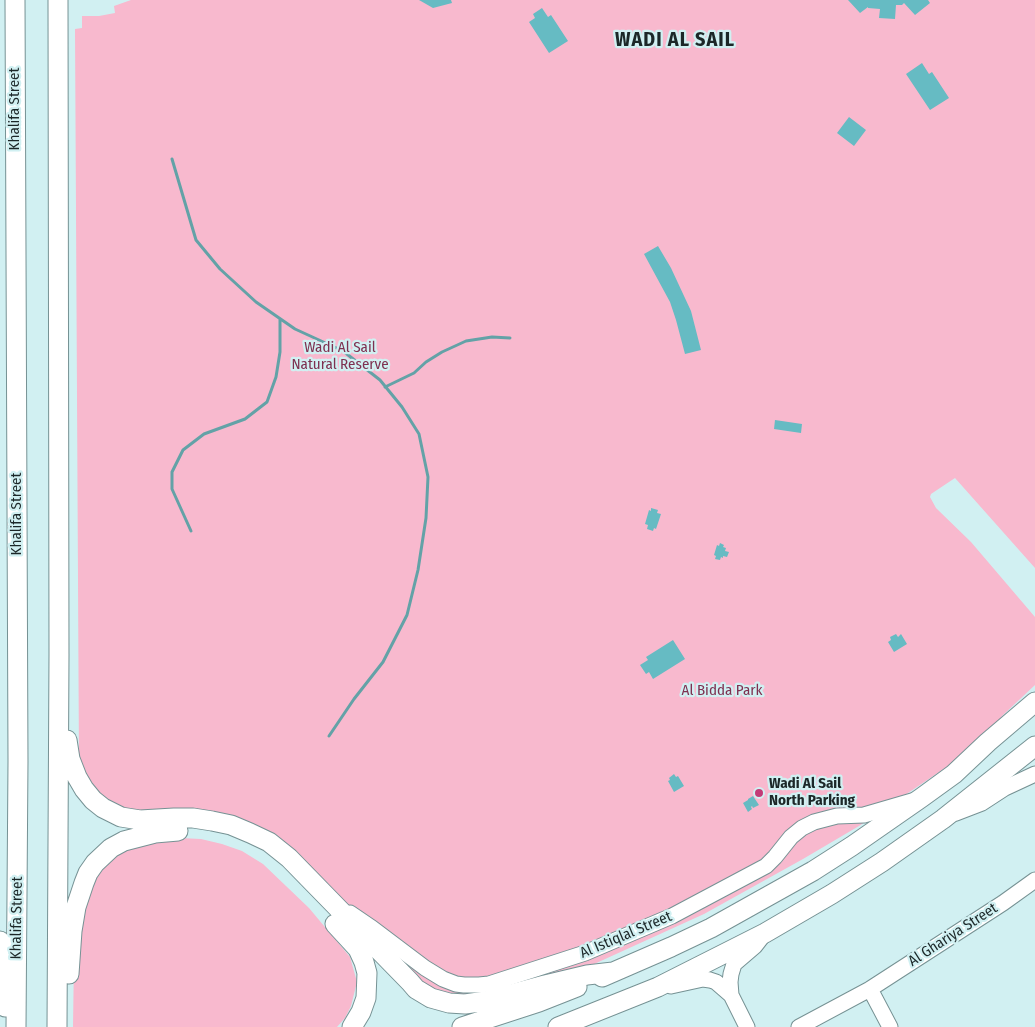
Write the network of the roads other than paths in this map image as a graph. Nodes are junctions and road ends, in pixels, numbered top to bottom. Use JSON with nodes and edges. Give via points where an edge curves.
{"nodes":[{"id":1,"x":15,"y":0,"type":"edge"},
{"id":2,"x":58,"y":0,"type":"edge"},
{"id":3,"x":59,"y":654,"type":"junction"},
{"id":4,"x":1035,"y":702,"type":"edge"},
{"id":5,"x":1035,"y":746,"type":"edge"},
{"id":6,"x":1035,"y":774,"type":"edge"},
{"id":7,"x":921,"y":798,"type":"junction"},
{"id":8,"x":944,"y":819,"type":"junction"},
{"id":9,"x":1035,"y":880,"type":"edge"},
{"id":10,"x":329,"y":899,"type":"junction"},
{"id":11,"x":765,"y":933,"type":"junction"},
{"id":12,"x":0,"y":941,"type":"edge"},
{"id":13,"x":613,"y":972,"type":"junction"},
{"id":14,"x":658,"y":986,"type":"junction"},
{"id":15,"x":870,"y":989,"type":"junction"},
{"id":16,"x":731,"y":994,"type":"junction"},
{"id":17,"x":7,"y":1027,"type":"edge"},
{"id":18,"x":16,"y":1027,"type":"edge"},
{"id":19,"x":57,"y":1027,"type":"edge"},
{"id":20,"x":63,"y":1027,"type":"edge"},
{"id":21,"x":352,"y":1027,"type":"edge"},
{"id":22,"x":462,"y":1027,"type":"edge"},
{"id":23,"x":558,"y":1027,"type":"edge"},
{"id":24,"x":747,"y":1027,"type":"edge"},
{"id":25,"x":800,"y":1027,"type":"edge"},
{"id":26,"x":890,"y":1027,"type":"edge"}],
"edges":[{"from":1,"to":18,"type":"main road","name":"Khalifa Street"},
{"from":2,"to":3,"type":"main road"},
{"from":3,"to":10,"type":"main road","via":[[70,759],[84,789],[94,800],[111,813],[129,819],[193,818],[250,832],[289,858]]},
{"from":3,"to":19,"type":"main road"},
{"from":4,"to":7,"type":"main road","name":"Al Istiqlal Street","via":[[954,774]]},
{"from":5,"to":8,"type":"main road"},
{"from":6,"to":8,"type":"street","via":[[982,803]]},
{"from":7,"to":10,"type":"street","name":"Al Istiqlal Street","via":[[864,815],[837,816],[814,822],[791,837],[766,866],[672,916],[585,953],[489,984],[464,985],[436,976]]},
{"from":7,"to":13,"type":"main road","name":"Al Istiqlal Street","via":[[813,871],[750,907]]},
{"from":8,"to":11,"type":"main road","via":[[832,894]]},
{"from":9,"to":15,"type":"street","name":"Al Ghariya Street"},
{"from":10,"to":13,"type":"main road","via":[[416,989],[449,1003],[486,1001],[587,975]]},
{"from":11,"to":14,"type":"main road"},
{"from":11,"to":16,"type":"street","via":[[734,964]]},
{"from":12,"to":17,"type":"main road"},
{"from":13,"to":22,"type":"main road","name":"Al Istiqlal Street","via":[[539,1002]]},
{"from":14,"to":16,"type":"street","via":[[703,979],[716,982]]},
{"from":14,"to":23,"type":"main road"},
{"from":15,"to":25,"type":"street","name":"Al Ghariya Street"},
{"from":15,"to":26,"type":"street"},
{"from":16,"to":24,"type":"street"},
{"from":20,"to":21,"type":"main road","via":[[76,907],[88,872],[102,855],[124,841],[155,833],[192,831],[230,838],[258,851],[290,876],[358,949],[367,973],[366,998]]}]}
